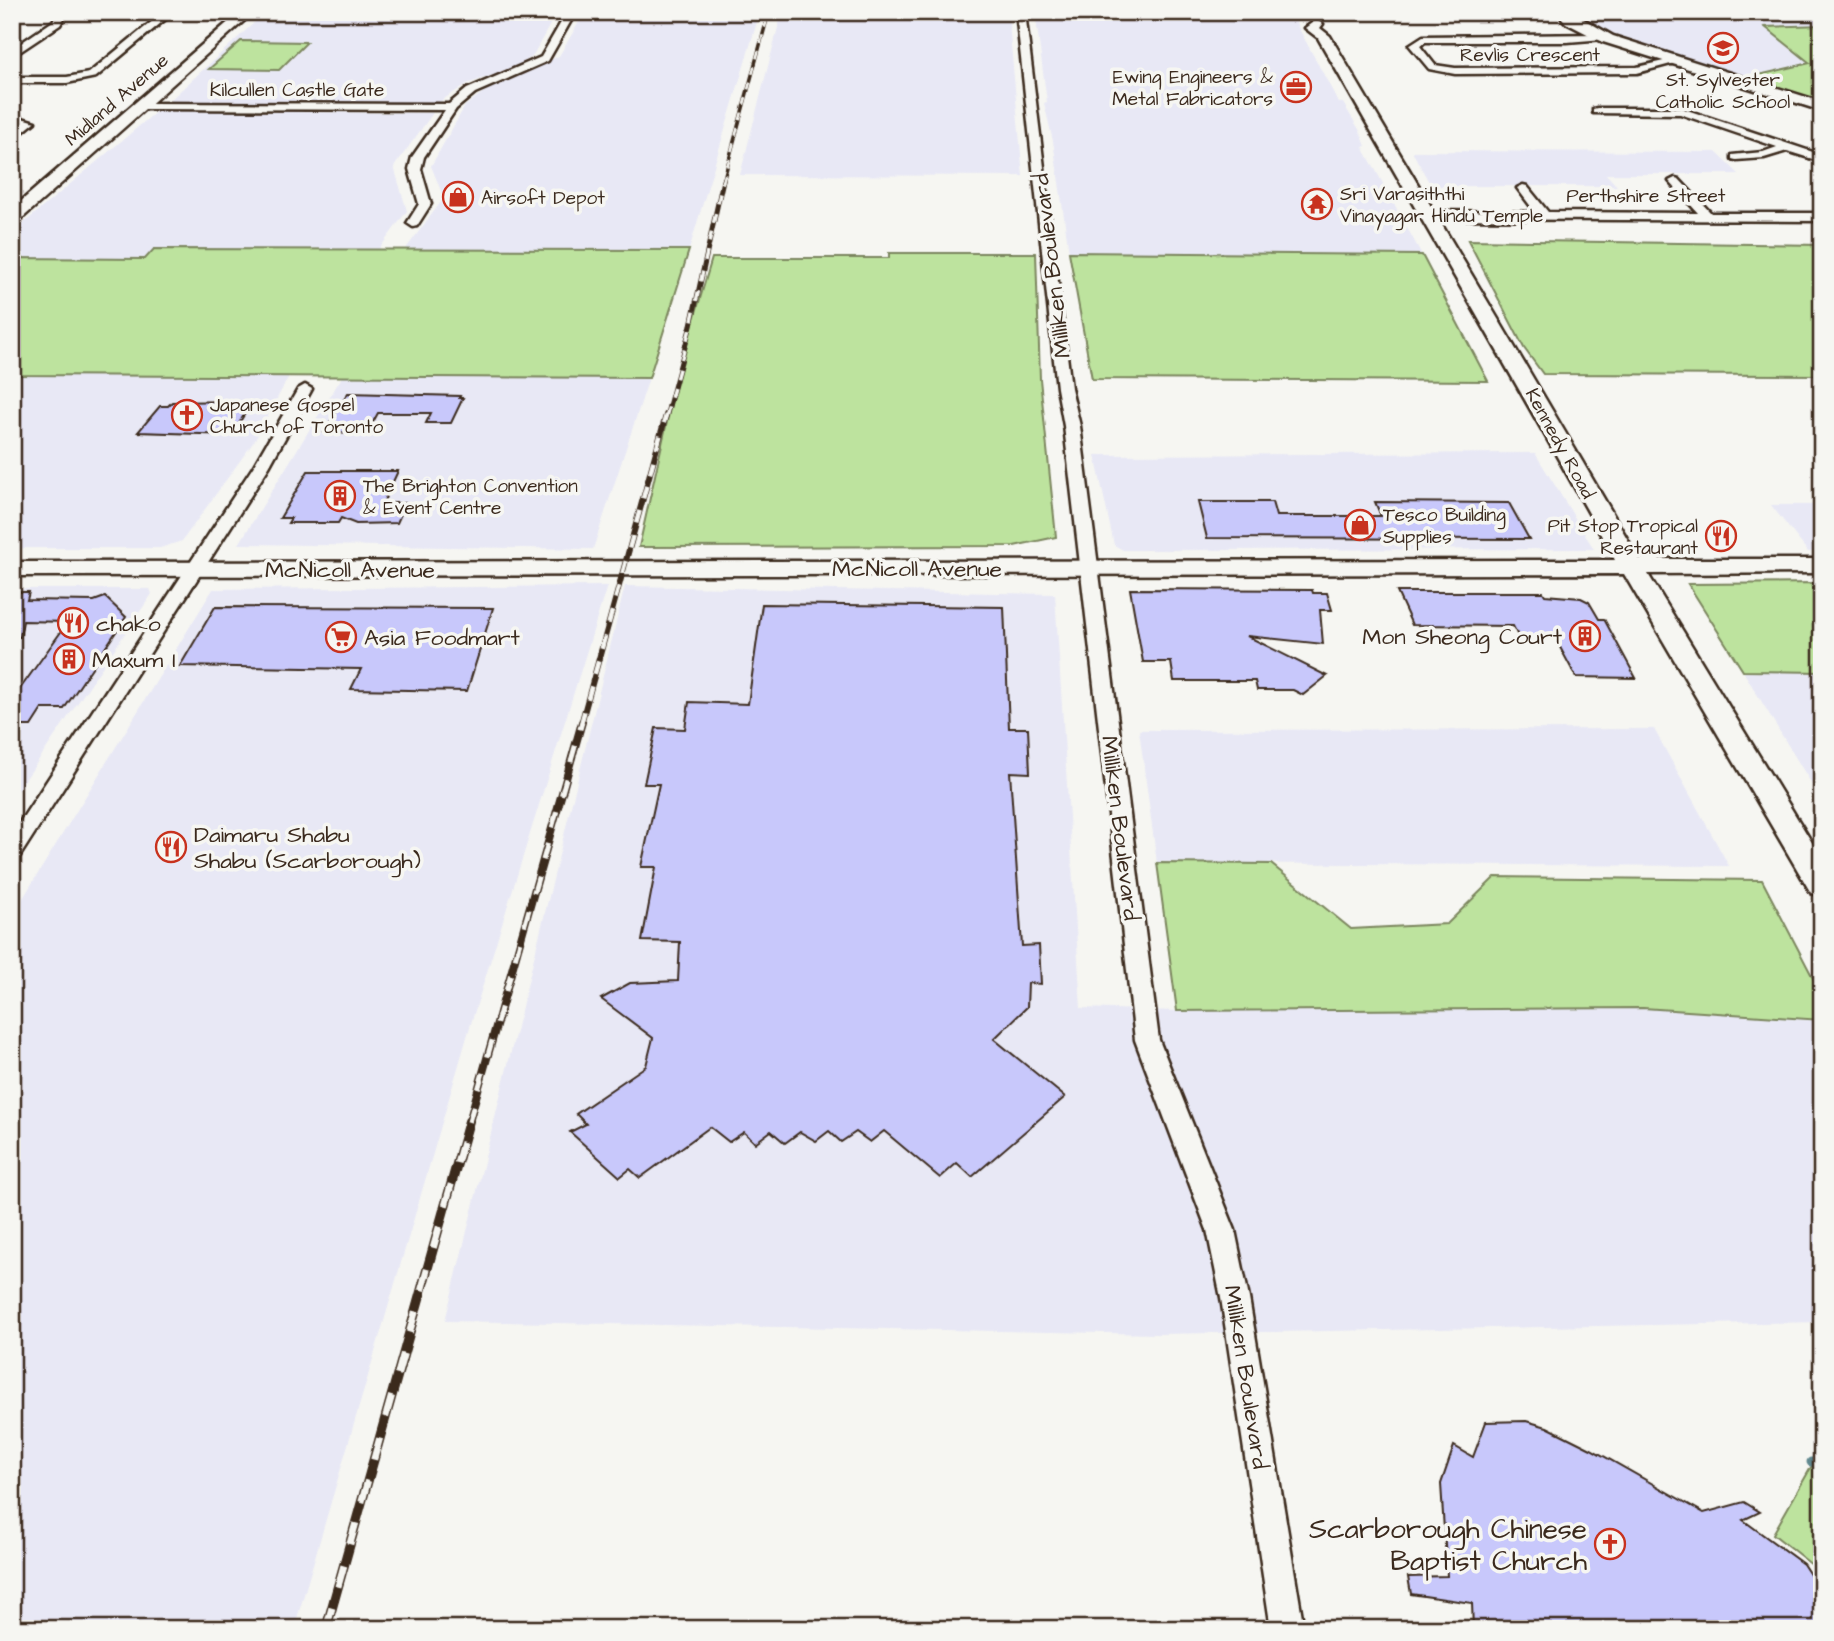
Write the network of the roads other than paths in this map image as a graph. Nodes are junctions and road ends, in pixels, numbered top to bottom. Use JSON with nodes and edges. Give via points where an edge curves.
{"nodes":[{"id":1,"x":248,"y":12,"type":"edge"},
{"id":2,"x":572,"y":12,"type":"edge"},
{"id":3,"x":1020,"y":12,"type":"edge"},
{"id":4,"x":1563,"y":12,"type":"edge"},
{"id":5,"x":63,"y":13,"type":"edge"},
{"id":6,"x":1316,"y":24,"type":"edge"},
{"id":7,"x":1601,"y":37,"type":"junction"},
{"id":8,"x":12,"y":54,"type":"edge"},
{"id":9,"x":1677,"y":61,"type":"junction"},
{"id":10,"x":12,"y":80,"type":"edge"},
{"id":11,"x":142,"y":106,"type":"junction"},
{"id":12,"x":452,"y":107,"type":"junction"},
{"id":13,"x":1822,"y":107,"type":"edge"},
{"id":14,"x":1597,"y":111,"type":"dead end"},
{"id":15,"x":12,"y":118,"type":"edge"},
{"id":16,"x":12,"y":138,"type":"edge"},
{"id":17,"x":1788,"y":147,"type":"junction"},
{"id":18,"x":1736,"y":157,"type":"dead end"},
{"id":19,"x":1822,"y":159,"type":"edge"},
{"id":20,"x":1675,"y":181,"type":"dead end"},
{"id":21,"x":1523,"y":188,"type":"dead end"},
{"id":22,"x":1543,"y":214,"type":"junction"},
{"id":23,"x":1706,"y":214,"type":"junction"},
{"id":24,"x":1428,"y":215,"type":"junction"},
{"id":25,"x":1822,"y":217,"type":"edge"},
{"id":26,"x":12,"y":218,"type":"edge"},
{"id":27,"x":413,"y":223,"type":"dead end"},
{"id":28,"x":304,"y":389,"type":"dead end"},
{"id":29,"x":1631,"y":566,"type":"junction"},
{"id":30,"x":1822,"y":566,"type":"edge"},
{"id":31,"x":1089,"y":568,"type":"junction"},
{"id":32,"x":12,"y":569,"type":"edge"},
{"id":33,"x":195,"y":569,"type":"junction"},
{"id":34,"x":12,"y":851,"type":"edge"},
{"id":35,"x":1822,"y":884,"type":"edge"},
{"id":36,"x":1288,"y":1629,"type":"edge"}],
"edges":[{"from":1,"to":11,"type":"main road","name":"Midland Avenue"},
{"from":2,"to":12,"type":"street","via":[[544,59],[471,92]]},
{"from":3,"to":31,"type":"street","name":"Milliken Boulevard"},
{"from":4,"to":7,"type":"main road"},
{"from":5,"to":8,"type":"street","via":[[57,23]]},
{"from":5,"to":10,"type":"street","via":[[163,18],[92,75]]},
{"from":6,"to":24,"type":"main road","name":"Kennedy Road"},
{"from":7,"to":9,"type":"main road"},
{"from":7,"to":9,"type":"street","name":"Revlis Crescent","via":[[1423,39],[1415,45],[1432,67],[1455,71],[1637,71]]},
{"from":9,"to":13,"type":"main road"},
{"from":11,"to":12,"type":"street","name":"Kilcullen Castle Gate"},
{"from":11,"to":26,"type":"main road","name":"Midland Avenue"},
{"from":12,"to":27,"type":"street","via":[[418,157],[415,169],[425,204]]},
{"from":14,"to":17,"type":"street","via":[[1681,111]]},
{"from":15,"to":16,"type":"street","via":[[30,122]]},
{"from":17,"to":18,"type":"street"},
{"from":17,"to":19,"type":"street"},
{"from":20,"to":23,"type":"street"},
{"from":21,"to":22,"type":"street"},
{"from":22,"to":23,"type":"street","name":"Perthshire Street"},
{"from":22,"to":24,"type":"street","name":"Perthshire Street"},
{"from":23,"to":25,"type":"street","name":"Perthshire Street"},
{"from":24,"to":29,"type":"main road","name":"Kennedy Road"},
{"from":28,"to":33,"type":"street","via":[[261,467]]},
{"from":29,"to":30,"type":"main road","name":"McNicoll Avenue"},
{"from":29,"to":31,"type":"main road","name":"McNicoll Avenue"},
{"from":29,"to":35,"type":"main road","name":"Kennedy Road"},
{"from":31,"to":33,"type":"main road","name":"McNicoll Avenue"},
{"from":31,"to":36,"type":"street","name":"Milliken Boulevard","via":[[1143,1022],[1221,1230]]},
{"from":32,"to":33,"type":"main road","name":"McNicoll Avenue"},
{"from":33,"to":34,"type":"street"}]}
